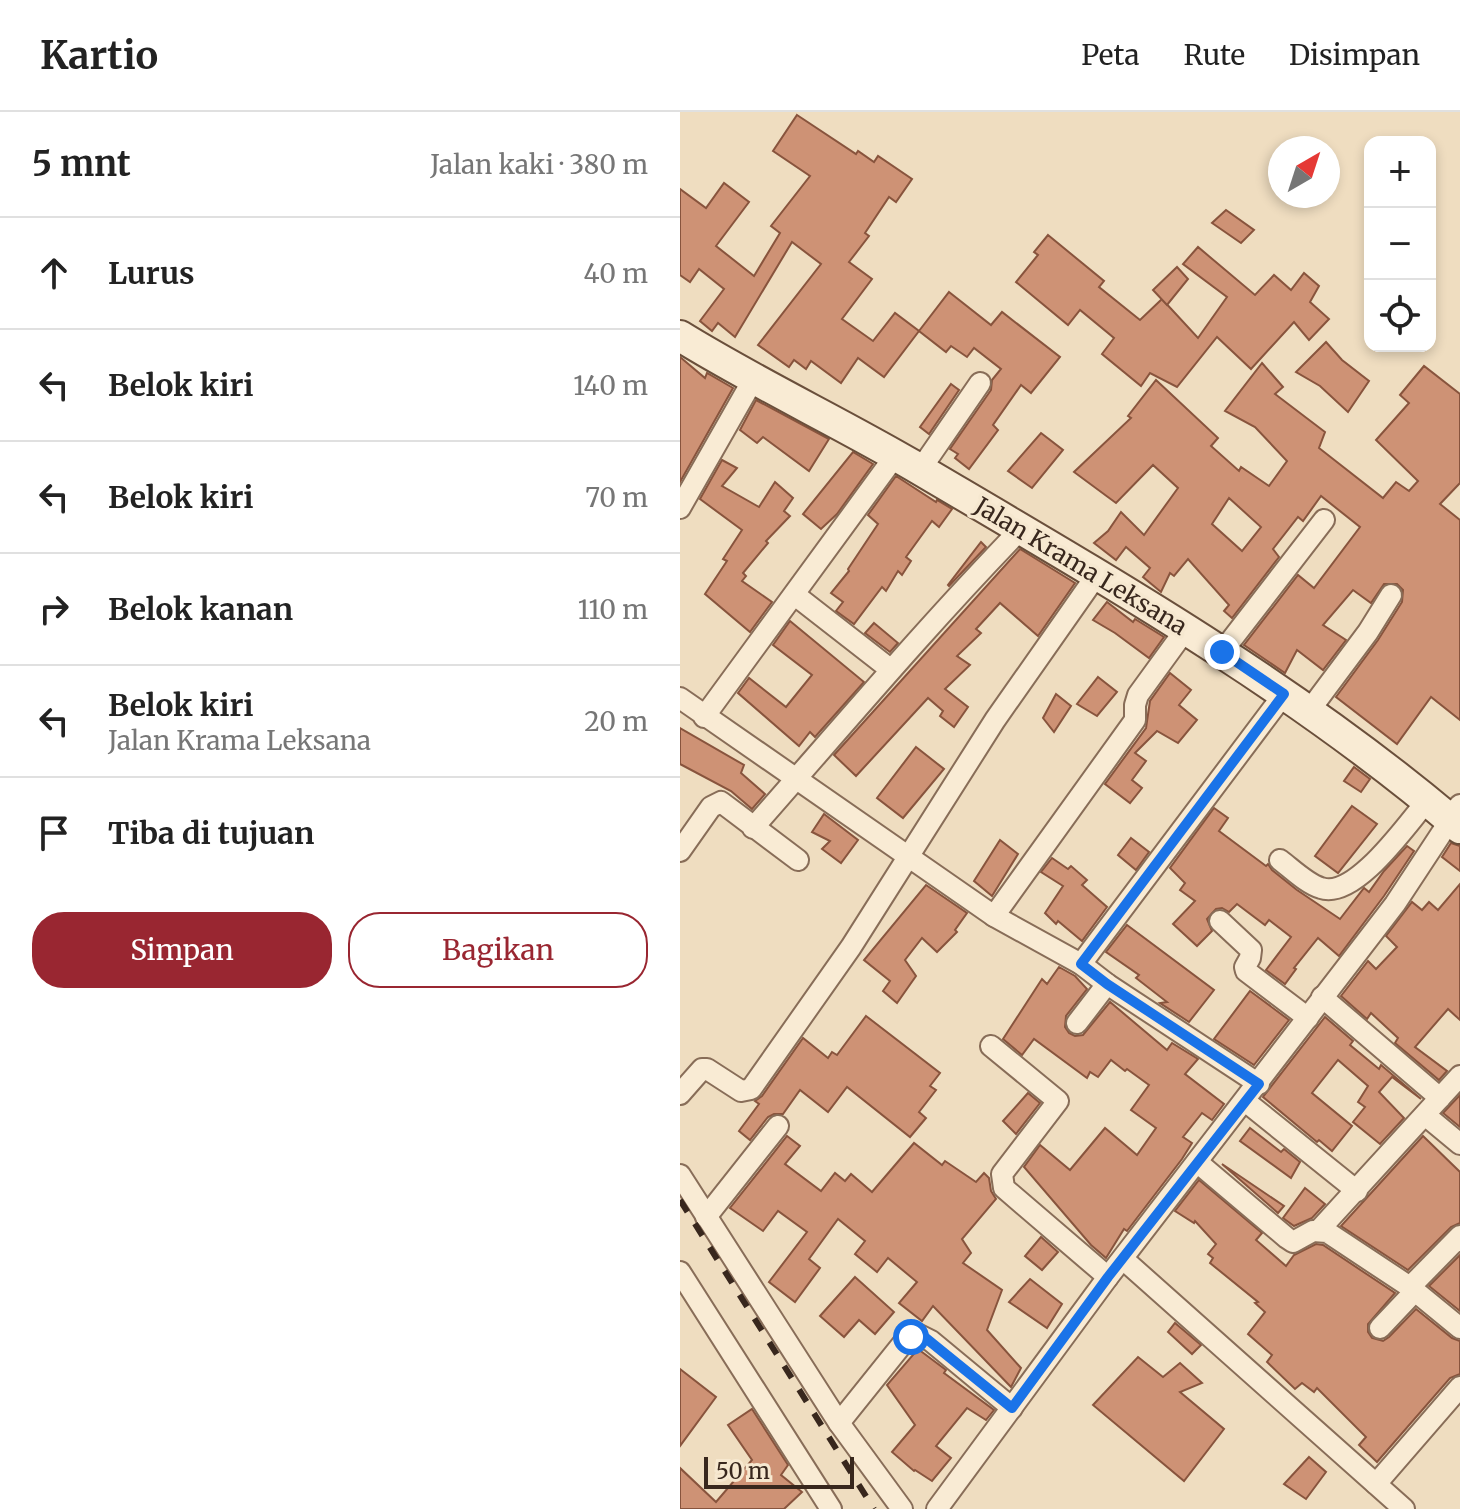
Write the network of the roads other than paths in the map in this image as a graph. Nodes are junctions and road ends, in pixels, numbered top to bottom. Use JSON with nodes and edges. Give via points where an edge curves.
{"nodes":[{"id":1,"x":680,"y":336,"type":"edge"},
{"id":2,"x":754,"y":378,"type":"junction"},
{"id":3,"x":980,"y":383,"type":"dead end"},
{"id":4,"x":908,"y":463,"type":"junction"},
{"id":5,"x":680,"y":508,"type":"edge"},
{"id":6,"x":1324,"y":520,"type":"dead end"},
{"id":7,"x":1020,"y":530,"type":"junction"},
{"id":8,"x":1096,"y":576,"type":"junction"},
{"id":9,"x":795,"y":595,"type":"junction"},
{"id":10,"x":1391,"y":595,"type":"dead end"},
{"id":11,"x":1186,"y":629,"type":"junction"},
{"id":12,"x":1222,"y":652,"type":"junction"},
{"id":13,"x":890,"y":669,"type":"junction"},
{"id":14,"x":1284,"y":694,"type":"junction"},
{"id":15,"x":680,"y":698,"type":"edge"},
{"id":16,"x":1309,"y":711,"type":"junction"},
{"id":17,"x":704,"y":717,"type":"junction"},
{"id":18,"x":796,"y":780,"type":"junction"},
{"id":19,"x":1449,"y":813,"type":"edge"},
{"id":20,"x":753,"y":828,"type":"junction"},
{"id":21,"x":680,"y":851,"type":"edge"},
{"id":22,"x":908,"y":858,"type":"junction"},
{"id":23,"x":798,"y":860,"type":"dead end"},
{"id":24,"x":1280,"y":860,"type":"dead end"},
{"id":25,"x":994,"y":916,"type":"junction"},
{"id":26,"x":1220,"y":921,"type":"dead end"},
{"id":27,"x":1081,"y":964,"type":"junction"},
{"id":28,"x":1107,"y":984,"type":"junction"},
{"id":29,"x":1322,"y":997,"type":"junction"},
{"id":30,"x":1308,"y":1018,"type":"junction"},
{"id":31,"x":1077,"y":1023,"type":"dead end"},
{"id":32,"x":991,"y":1046,"type":"dead end"},
{"id":33,"x":1460,"y":1076,"type":"edge"},
{"id":34,"x":1259,"y":1084,"type":"junction"},
{"id":35,"x":680,"y":1094,"type":"edge"},
{"id":36,"x":1440,"y":1098,"type":"junction"},
{"id":37,"x":1245,"y":1101,"type":"junction"},
{"id":38,"x":1425,"y":1115,"type":"junction"},
{"id":39,"x":778,"y":1126,"type":"dead end"},
{"id":40,"x":1460,"y":1144,"type":"edge"},
{"id":41,"x":1197,"y":1162,"type":"junction"},
{"id":42,"x":680,"y":1175,"type":"edge"},
{"id":43,"x":1357,"y":1191,"type":"junction"},
{"id":44,"x":706,"y":1217,"type":"junction"},
{"id":45,"x":1320,"y":1229,"type":"junction"},
{"id":46,"x":1460,"y":1236,"type":"edge"},
{"id":47,"x":1123,"y":1259,"type":"junction"},
{"id":48,"x":680,"y":1272,"type":"edge"},
{"id":49,"x":1108,"y":1277,"type":"junction"},
{"id":50,"x":1413,"y":1289,"type":"junction"},
{"id":51,"x":1380,"y":1328,"type":"dead end"},
{"id":52,"x":1460,"y":1328,"type":"edge"},
{"id":53,"x":1460,"y":1387,"type":"edge"},
{"id":54,"x":1012,"y":1408,"type":"junction"},
{"id":55,"x":839,"y":1423,"type":"junction"},
{"id":56,"x":1376,"y":1484,"type":"junction"},
{"id":57,"x":831,"y":1509,"type":"edge"},
{"id":58,"x":902,"y":1509,"type":"edge"},
{"id":59,"x":937,"y":1509,"type":"edge"},
{"id":60,"x":1404,"y":1509,"type":"edge"}],
"edges":[{"from":1,"to":2,"type":"street","name":"Jalan Krama Leksana"},
{"from":2,"to":4,"type":"street","name":"Jalan Krama Leksana"},
{"from":2,"to":5,"type":"street"},
{"from":3,"to":4,"type":"street"},
{"from":4,"to":7,"type":"street","name":"Jalan Krama Leksana"},
{"from":4,"to":9,"type":"street"},
{"from":6,"to":12,"type":"street"},
{"from":7,"to":8,"type":"street","name":"Jalan Krama Leksana"},
{"from":7,"to":13,"type":"street"},
{"from":8,"to":11,"type":"street","name":"Jalan Krama Leksana"},
{"from":8,"to":22,"type":"street","via":[[995,720]]},
{"from":9,"to":13,"type":"street"},
{"from":9,"to":17,"type":"street"},
{"from":10,"to":16,"type":"street"},
{"from":11,"to":12,"type":"street","name":"Jalan Krama Leksana"},
{"from":11,"to":25,"type":"street","via":[[1138,695],[1135,720]]},
{"from":12,"to":14,"type":"street","name":"Jalan Krama Leksana"},
{"from":13,"to":18,"type":"street"},
{"from":14,"to":16,"type":"street","name":"Jalan Krama Leksana"},
{"from":14,"to":27,"type":"street"},
{"from":15,"to":17,"type":"street"},
{"from":16,"to":19,"type":"street","name":"Jalan Krama Leksana"},
{"from":17,"to":18,"type":"street"},
{"from":18,"to":20,"type":"street"},
{"from":18,"to":22,"type":"street"},
{"from":19,"to":24,"type":"street","via":[[1379,856],[1346,886],[1320,888]]},
{"from":19,"to":29,"type":"street","via":[[1443,831],[1395,904]]},
{"from":20,"to":21,"type":"street","via":[[721,802],[714,804]]},
{"from":20,"to":23,"type":"street"},
{"from":22,"to":25,"type":"street"},
{"from":22,"to":35,"type":"street","via":[[751,1089],[741,1091],[707,1069]]},
{"from":25,"to":27,"type":"street"},
{"from":26,"to":30,"type":"street","via":[[1251,950],[1246,971]]},
{"from":27,"to":28,"type":"street"},
{"from":28,"to":31,"type":"street"},
{"from":28,"to":34,"type":"street"},
{"from":29,"to":30,"type":"street"},
{"from":29,"to":36,"type":"street"},
{"from":30,"to":34,"type":"street"},
{"from":32,"to":49,"type":"street","via":[[1058,1101],[1002,1174],[1004,1188]]},
{"from":33,"to":36,"type":"street"},
{"from":34,"to":37,"type":"street"},
{"from":36,"to":38,"type":"street"},
{"from":37,"to":41,"type":"street"},
{"from":37,"to":43,"type":"street"},
{"from":38,"to":40,"type":"street"},
{"from":38,"to":43,"type":"street"},
{"from":39,"to":44,"type":"street"},
{"from":41,"to":45,"type":"street","via":[[1293,1242]]},
{"from":41,"to":47,"type":"street"},
{"from":42,"to":44,"type":"street"},
{"from":43,"to":45,"type":"street"},
{"from":44,"to":55,"type":"street"},
{"from":45,"to":50,"type":"street"},
{"from":46,"to":50,"type":"street"},
{"from":47,"to":49,"type":"street"},
{"from":47,"to":56,"type":"street"},
{"from":48,"to":57,"type":"street"},
{"from":49,"to":54,"type":"street"},
{"from":50,"to":51,"type":"street"},
{"from":50,"to":52,"type":"street"},
{"from":53,"to":56,"type":"street"},
{"from":54,"to":55,"type":"street","via":[[917,1334],[904,1342]]},
{"from":54,"to":59,"type":"street"},
{"from":55,"to":58,"type":"street"},
{"from":56,"to":60,"type":"street"}]}
